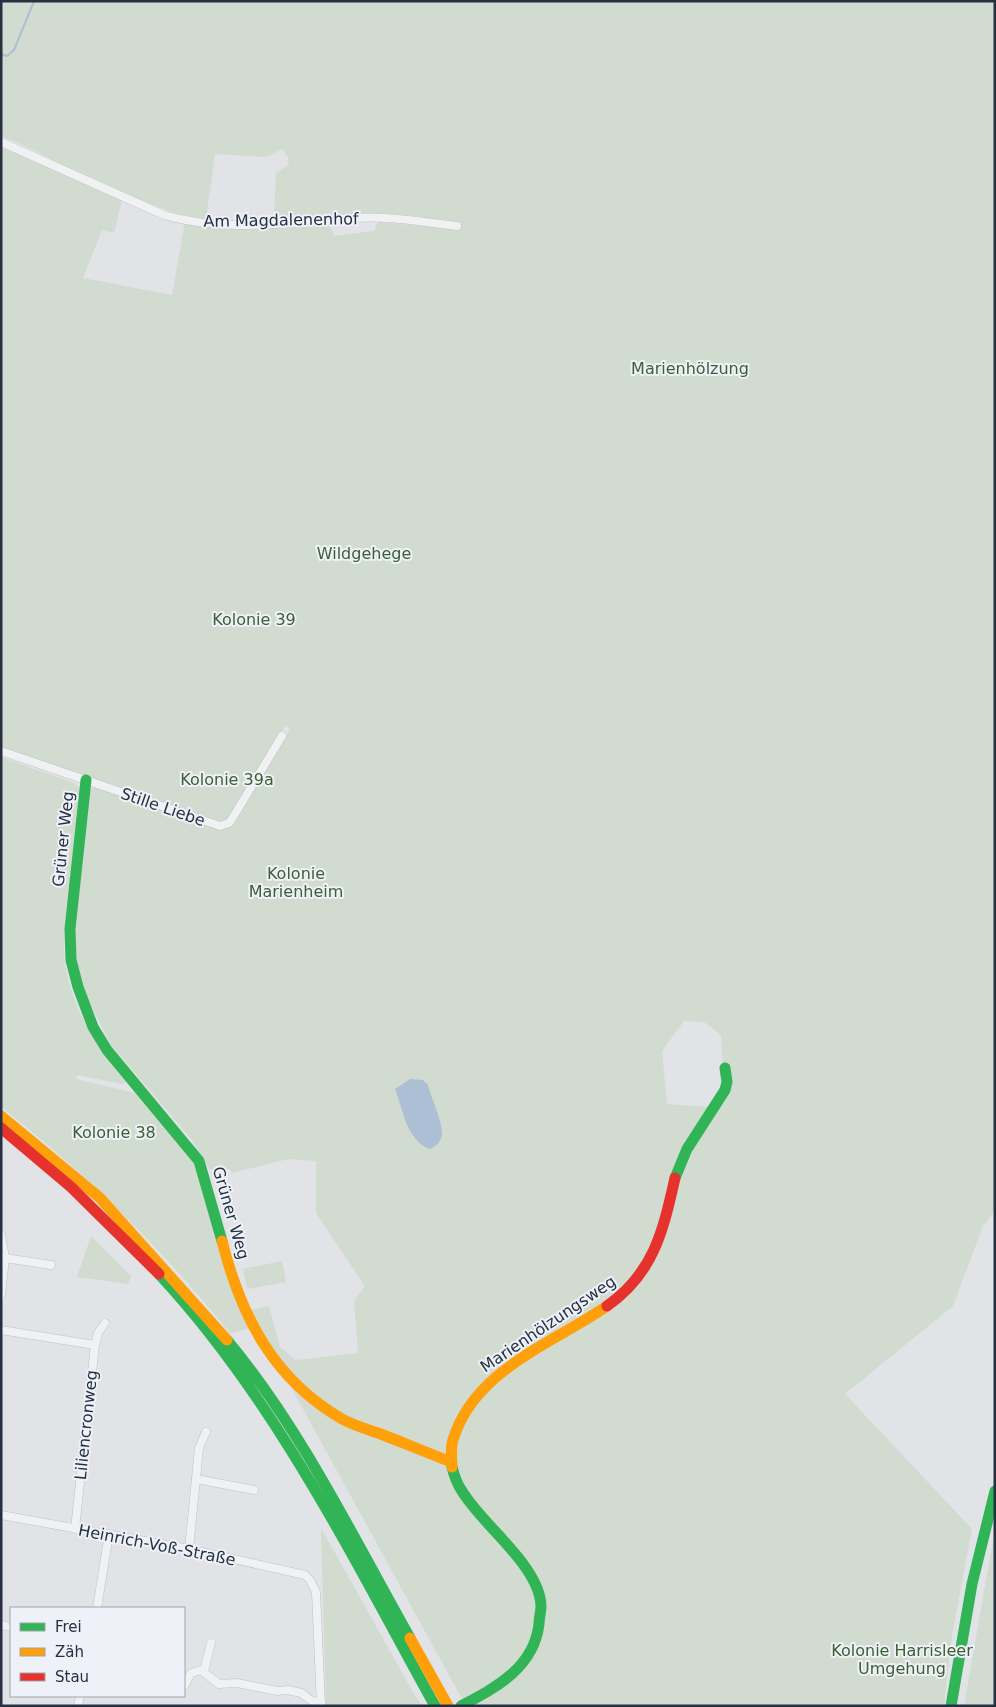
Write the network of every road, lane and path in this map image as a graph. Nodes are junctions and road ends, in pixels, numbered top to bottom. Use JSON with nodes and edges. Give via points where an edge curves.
{"nodes":[{"id":1,"x":1,"y":142,"type":"edge"},
{"id":2,"x":457,"y":226,"type":"dead end"},
{"id":3,"x":282,"y":736,"type":"dead end"},
{"id":4,"x":1,"y":751,"type":"edge"},
{"id":5,"x":86,"y":780,"type":"junction"},
{"id":6,"x":725,"y":1068,"type":"dead end"},
{"id":7,"x":1,"y":1116,"type":"edge"},
{"id":8,"x":1,"y":1128,"type":"edge"},
{"id":9,"x":1,"y":1235,"type":"edge"},
{"id":10,"x":5,"y":1258,"type":"junction"},
{"id":11,"x":51,"y":1265,"type":"dead end"},
{"id":12,"x":1,"y":1295,"type":"edge"},
{"id":13,"x":105,"y":1322,"type":"dead end"},
{"id":14,"x":1,"y":1330,"type":"edge"},
{"id":15,"x":95,"y":1345,"type":"junction"},
{"id":16,"x":206,"y":1432,"type":"dead end"},
{"id":17,"x":449,"y":1461,"type":"junction"},
{"id":18,"x":196,"y":1479,"type":"junction"},
{"id":19,"x":254,"y":1490,"type":"dead end"},
{"id":20,"x":995,"y":1491,"type":"edge"},
{"id":21,"x":1,"y":1514,"type":"edge"},
{"id":22,"x":75,"y":1529,"type":"junction"},
{"id":23,"x":109,"y":1534,"type":"junction"},
{"id":24,"x":189,"y":1550,"type":"junction"},
{"id":25,"x":97,"y":1607,"type":"edge"},
{"id":26,"x":211,"y":1644,"type":"dead end"},
{"id":27,"x":204,"y":1671,"type":"junction"},
{"id":28,"x":185,"y":1685,"type":"dead end"},
{"id":29,"x":321,"y":1704,"type":"edge"},
{"id":30,"x":465,"y":1704,"type":"edge"},
{"id":31,"x":435,"y":1706,"type":"edge"},
{"id":32,"x":448,"y":1706,"type":"edge"},
{"id":33,"x":951,"y":1706,"type":"edge"}],
"edges":[{"from":1,"to":2,"type":"street","name":"Am Magdalenenhof","via":[[122,197],[184,221],[238,224],[389,218]]},
{"from":3,"to":5,"type":"street","name":"Stille Liebe","via":[[225,826]]},
{"from":4,"to":5,"type":"street","name":"Stille Liebe"},
{"from":5,"to":17,"type":"main road","name":"Grüner Weg","via":[[70,929],[71,960],[78,987],[93,1027],[107,1050],[199,1161],[228,1264],[249,1321],[270,1356],[310,1398],[344,1420]]},
{"from":6,"to":17,"type":"main road","name":"Marienhölzungsweg","via":[[726,1090],[681,1159],[658,1243],[645,1270],[624,1294],[485,1386],[459,1420]]},
{"from":7,"to":32,"type":"main road","via":[[100,1198],[235,1349],[266,1391],[321,1479]]},
{"from":8,"to":31,"type":"main road","via":[[92,1206],[227,1355],[258,1397],[312,1484]]},
{"from":9,"to":10,"type":"street"},
{"from":10,"to":11,"type":"street"},
{"from":10,"to":12,"type":"street"},
{"from":13,"to":15,"type":"street","name":"Liliencronweg"},
{"from":14,"to":15,"type":"street"},
{"from":15,"to":22,"type":"street","name":"Liliencronweg"},
{"from":16,"to":18,"type":"street","via":[[199,1448]]},
{"from":17,"to":30,"type":"main road","via":[[466,1496],[526,1570],[540,1593],[542,1608],[540,1626],[530,1654],[521,1667],[509,1678]]},
{"from":18,"to":19,"type":"street"},
{"from":18,"to":24,"type":"street"},
{"from":20,"to":33,"type":"main road","via":[[972,1584]]},
{"from":21,"to":22,"type":"street","name":"Heinrich-Voß-Straße"},
{"from":22,"to":23,"type":"street","name":"Heinrich-Voß-Straße"},
{"from":23,"to":24,"type":"street","name":"Heinrich-Voß-Straße"},
{"from":23,"to":25,"type":"street"},
{"from":24,"to":29,"type":"street","name":"Heinrich-Voß-Straße","via":[[299,1573],[310,1580],[316,1592]]},
{"from":26,"to":27,"type":"street"},
{"from":27,"to":28,"type":"street","via":[[191,1673]]},
{"from":27,"to":29,"type":"street","via":[[219,1684],[237,1683],[276,1691],[288,1690]]}]}
